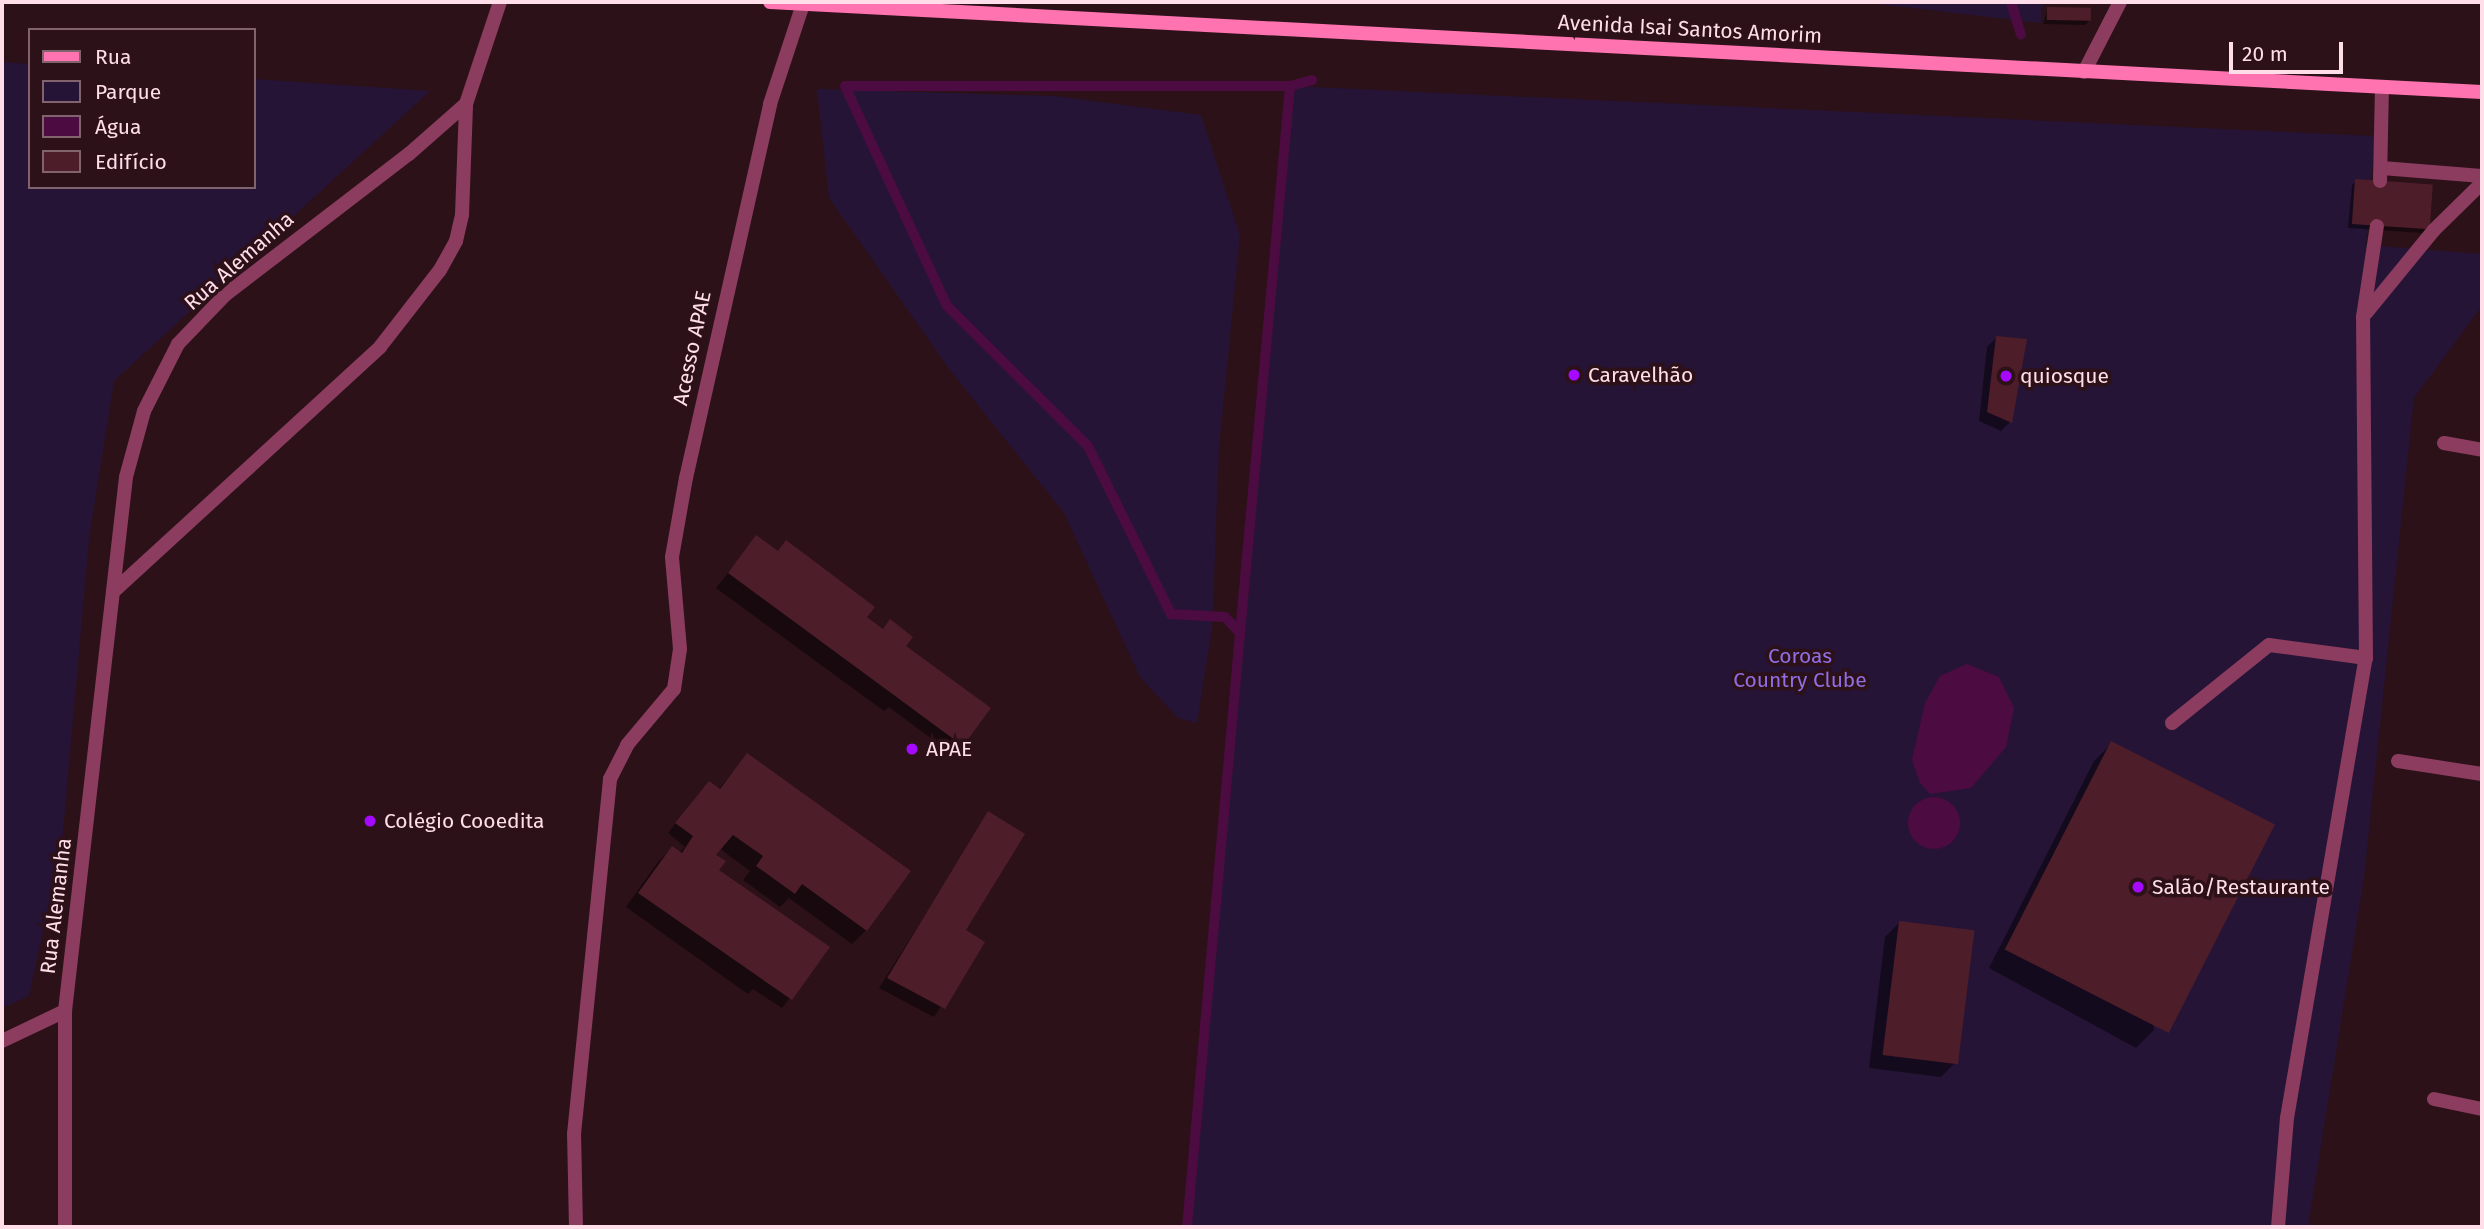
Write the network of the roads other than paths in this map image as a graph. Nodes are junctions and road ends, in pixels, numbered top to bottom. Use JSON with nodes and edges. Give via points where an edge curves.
{"nodes":[{"id":1,"x":500,"y":2,"type":"edge"},
{"id":2,"x":770,"y":2,"type":"edge"},
{"id":3,"x":2120,"y":2,"type":"edge"},
{"id":4,"x":803,"y":4,"type":"junction"},
{"id":5,"x":2084,"y":72,"type":"junction"},
{"id":6,"x":2382,"y":87,"type":"junction"},
{"id":7,"x":2482,"y":92,"type":"edge"},
{"id":8,"x":466,"y":104,"type":"junction"},
{"id":9,"x":2482,"y":176,"type":"edge"},
{"id":10,"x":2482,"y":183,"type":"edge"},
{"id":11,"x":2377,"y":226,"type":"dead end"},
{"id":12,"x":2363,"y":317,"type":"junction"},
{"id":13,"x":2444,"y":443,"type":"dead end"},
{"id":14,"x":2482,"y":450,"type":"edge"},
{"id":15,"x":114,"y":591,"type":"junction"},
{"id":16,"x":2366,"y":658,"type":"junction"},
{"id":17,"x":2172,"y":723,"type":"dead end"},
{"id":18,"x":2398,"y":761,"type":"dead end"},
{"id":19,"x":2482,"y":774,"type":"edge"},
{"id":20,"x":65,"y":1011,"type":"junction"},
{"id":21,"x":2,"y":1041,"type":"edge"},
{"id":22,"x":2434,"y":1099,"type":"dead end"},
{"id":23,"x":2482,"y":1109,"type":"edge"},
{"id":24,"x":65,"y":1227,"type":"edge"},
{"id":25,"x":576,"y":1227,"type":"edge"},
{"id":26,"x":2278,"y":1227,"type":"edge"}],
"edges":[{"from":1,"to":8,"type":"street"},
{"from":2,"to":4,"type":"main road","name":"Avenida Isai Santos Amorim"},
{"from":3,"to":5,"type":"street"},
{"from":4,"to":5,"type":"main road","name":"Avenida Isai Santos Amorim"},
{"from":4,"to":25,"type":"street","name":"Acesso APAE","via":[[770,104],[686,478],[672,557],[678,669],[663,705],[627,745],[610,779],[574,1134]]},
{"from":5,"to":6,"type":"main road","name":"Avenida Isai Santos Amorim"},
{"from":6,"to":7,"type":"main road","name":"Avenida Isai Santos Amorim"},
{"from":6,"to":9,"type":"street","via":[[2381,175]]},
{"from":8,"to":15,"type":"street","via":[[462,215],[456,241],[440,270],[380,347]]},
{"from":8,"to":15,"type":"street","name":"Rua Alemanha","via":[[409,154],[225,295],[178,344],[144,411],[126,477]]},
{"from":10,"to":12,"type":"street","via":[[2434,230]]},
{"from":11,"to":12,"type":"street"},
{"from":12,"to":16,"type":"street"},
{"from":13,"to":14,"type":"street"},
{"from":15,"to":20,"type":"street","name":"Rua Alemanha"},
{"from":16,"to":17,"type":"street","via":[[2269,645]]},
{"from":16,"to":26,"type":"street","via":[[2287,1118]]},
{"from":18,"to":19,"type":"street"},
{"from":20,"to":21,"type":"street"},
{"from":20,"to":24,"type":"street","name":"Rua Alemanha"},
{"from":22,"to":23,"type":"street"}]}
